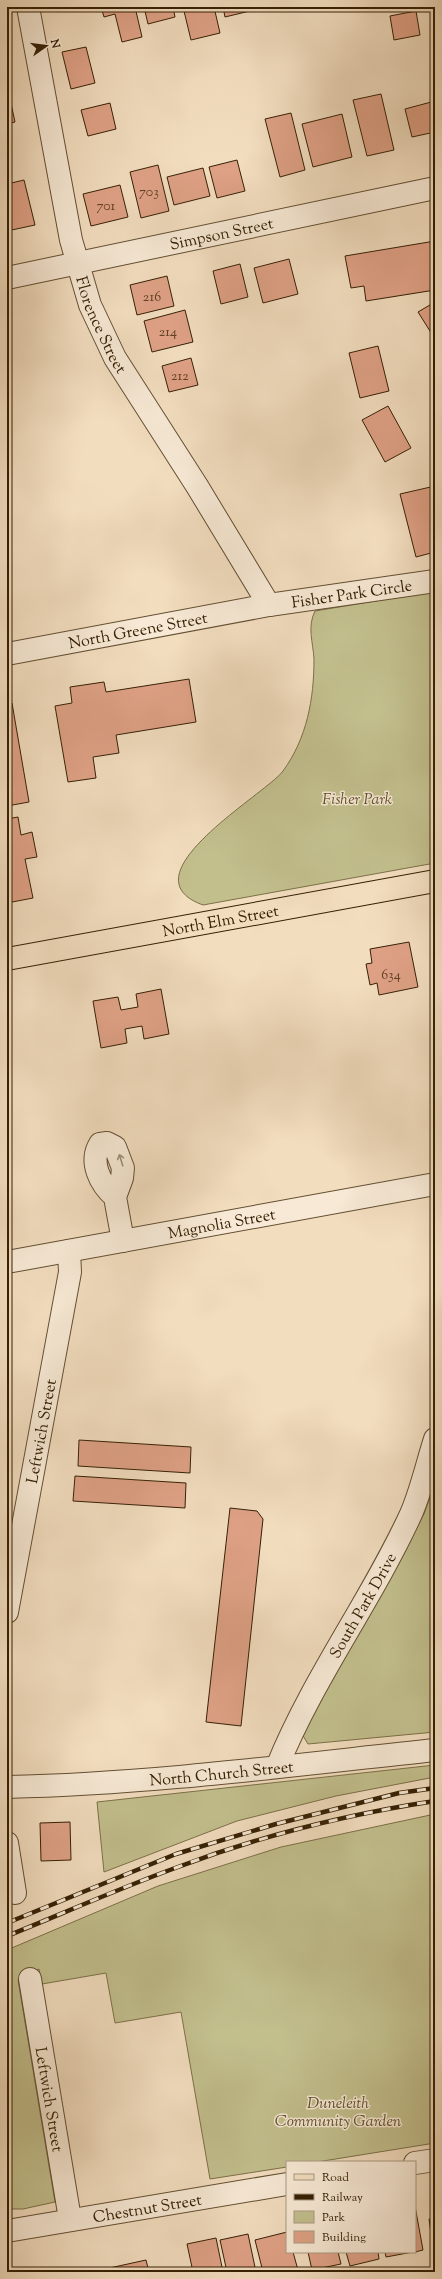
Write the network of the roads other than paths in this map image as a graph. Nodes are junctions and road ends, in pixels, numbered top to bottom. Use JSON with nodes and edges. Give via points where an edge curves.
{"nodes":[{"id":1,"x":28,"y":7,"type":"edge"},
{"id":2,"x":435,"y":188,"type":"edge"},
{"id":3,"x":78,"y":262,"type":"junction"},
{"id":4,"x":7,"y":278,"type":"edge"},
{"id":5,"x":435,"y":581,"type":"edge"},
{"id":6,"x":269,"y":605,"type":"junction"},
{"id":7,"x":7,"y":654,"type":"edge"},
{"id":8,"x":435,"y":881,"type":"edge"},
{"id":9,"x":7,"y":959,"type":"edge"},
{"id":10,"x":435,"y":1184,"type":"edge"},
{"id":11,"x":115,"y":1197,"type":"dead end"},
{"id":12,"x":123,"y":1241,"type":"junction"},
{"id":13,"x":69,"y":1251,"type":"junction"},
{"id":14,"x":7,"y":1262,"type":"edge"},
{"id":15,"x":435,"y":1439,"type":"edge"},
{"id":16,"x":7,"y":1612,"type":"edge"},
{"id":17,"x":435,"y":1750,"type":"edge"},
{"id":18,"x":277,"y":1767,"type":"junction"},
{"id":19,"x":7,"y":1787,"type":"edge"},
{"id":20,"x":7,"y":1843,"type":"edge"},
{"id":21,"x":15,"y":1893,"type":"dead end"},
{"id":22,"x":30,"y":1979,"type":"dead end"},
{"id":23,"x":435,"y":2160,"type":"edge"},
{"id":24,"x":416,"y":2164,"type":"edge"},
{"id":25,"x":286,"y":2184,"type":"edge"},
{"id":26,"x":70,"y":2219,"type":"junction"},
{"id":27,"x":7,"y":2231,"type":"edge"}],
"edges":[{"from":1,"to":3,"type":"street","name":"Florence Street","via":[[62,194]]},
{"from":2,"to":3,"type":"street","name":"Simpson Street"},
{"from":3,"to":4,"type":"street","name":"Simpson Street"},
{"from":3,"to":6,"type":"street","name":"Florence Street","via":[[90,305],[115,358]]},
{"from":5,"to":6,"type":"street","name":"Fisher Park Circle"},
{"from":6,"to":7,"type":"street","name":"North Greene Street"},
{"from":8,"to":9,"type":"main road","name":"North Elm Street"},
{"from":10,"to":12,"type":"street","name":"Magnolia Street"},
{"from":11,"to":12,"type":"street"},
{"from":12,"to":13,"type":"street","name":"Magnolia Street"},
{"from":13,"to":14,"type":"street","name":"Magnolia Street"},
{"from":13,"to":16,"type":"street","name":"Leftwich Street","via":[[70,1272]]},
{"from":15,"to":18,"type":"street","name":"South Park Drive","via":[[411,1513],[293,1728]]},
{"from":17,"to":18,"type":"street","name":"North Church Street"},
{"from":18,"to":19,"type":"street","name":"North Church Street","via":[[76,1785]]},
{"from":20,"to":21,"type":"street"},
{"from":22,"to":26,"type":"street","name":"Leftwich Street"},
{"from":23,"to":24,"type":"street"},
{"from":25,"to":26,"type":"street","name":"Chestnut Street"},
{"from":26,"to":27,"type":"street","name":"Chestnut Street"}]}
